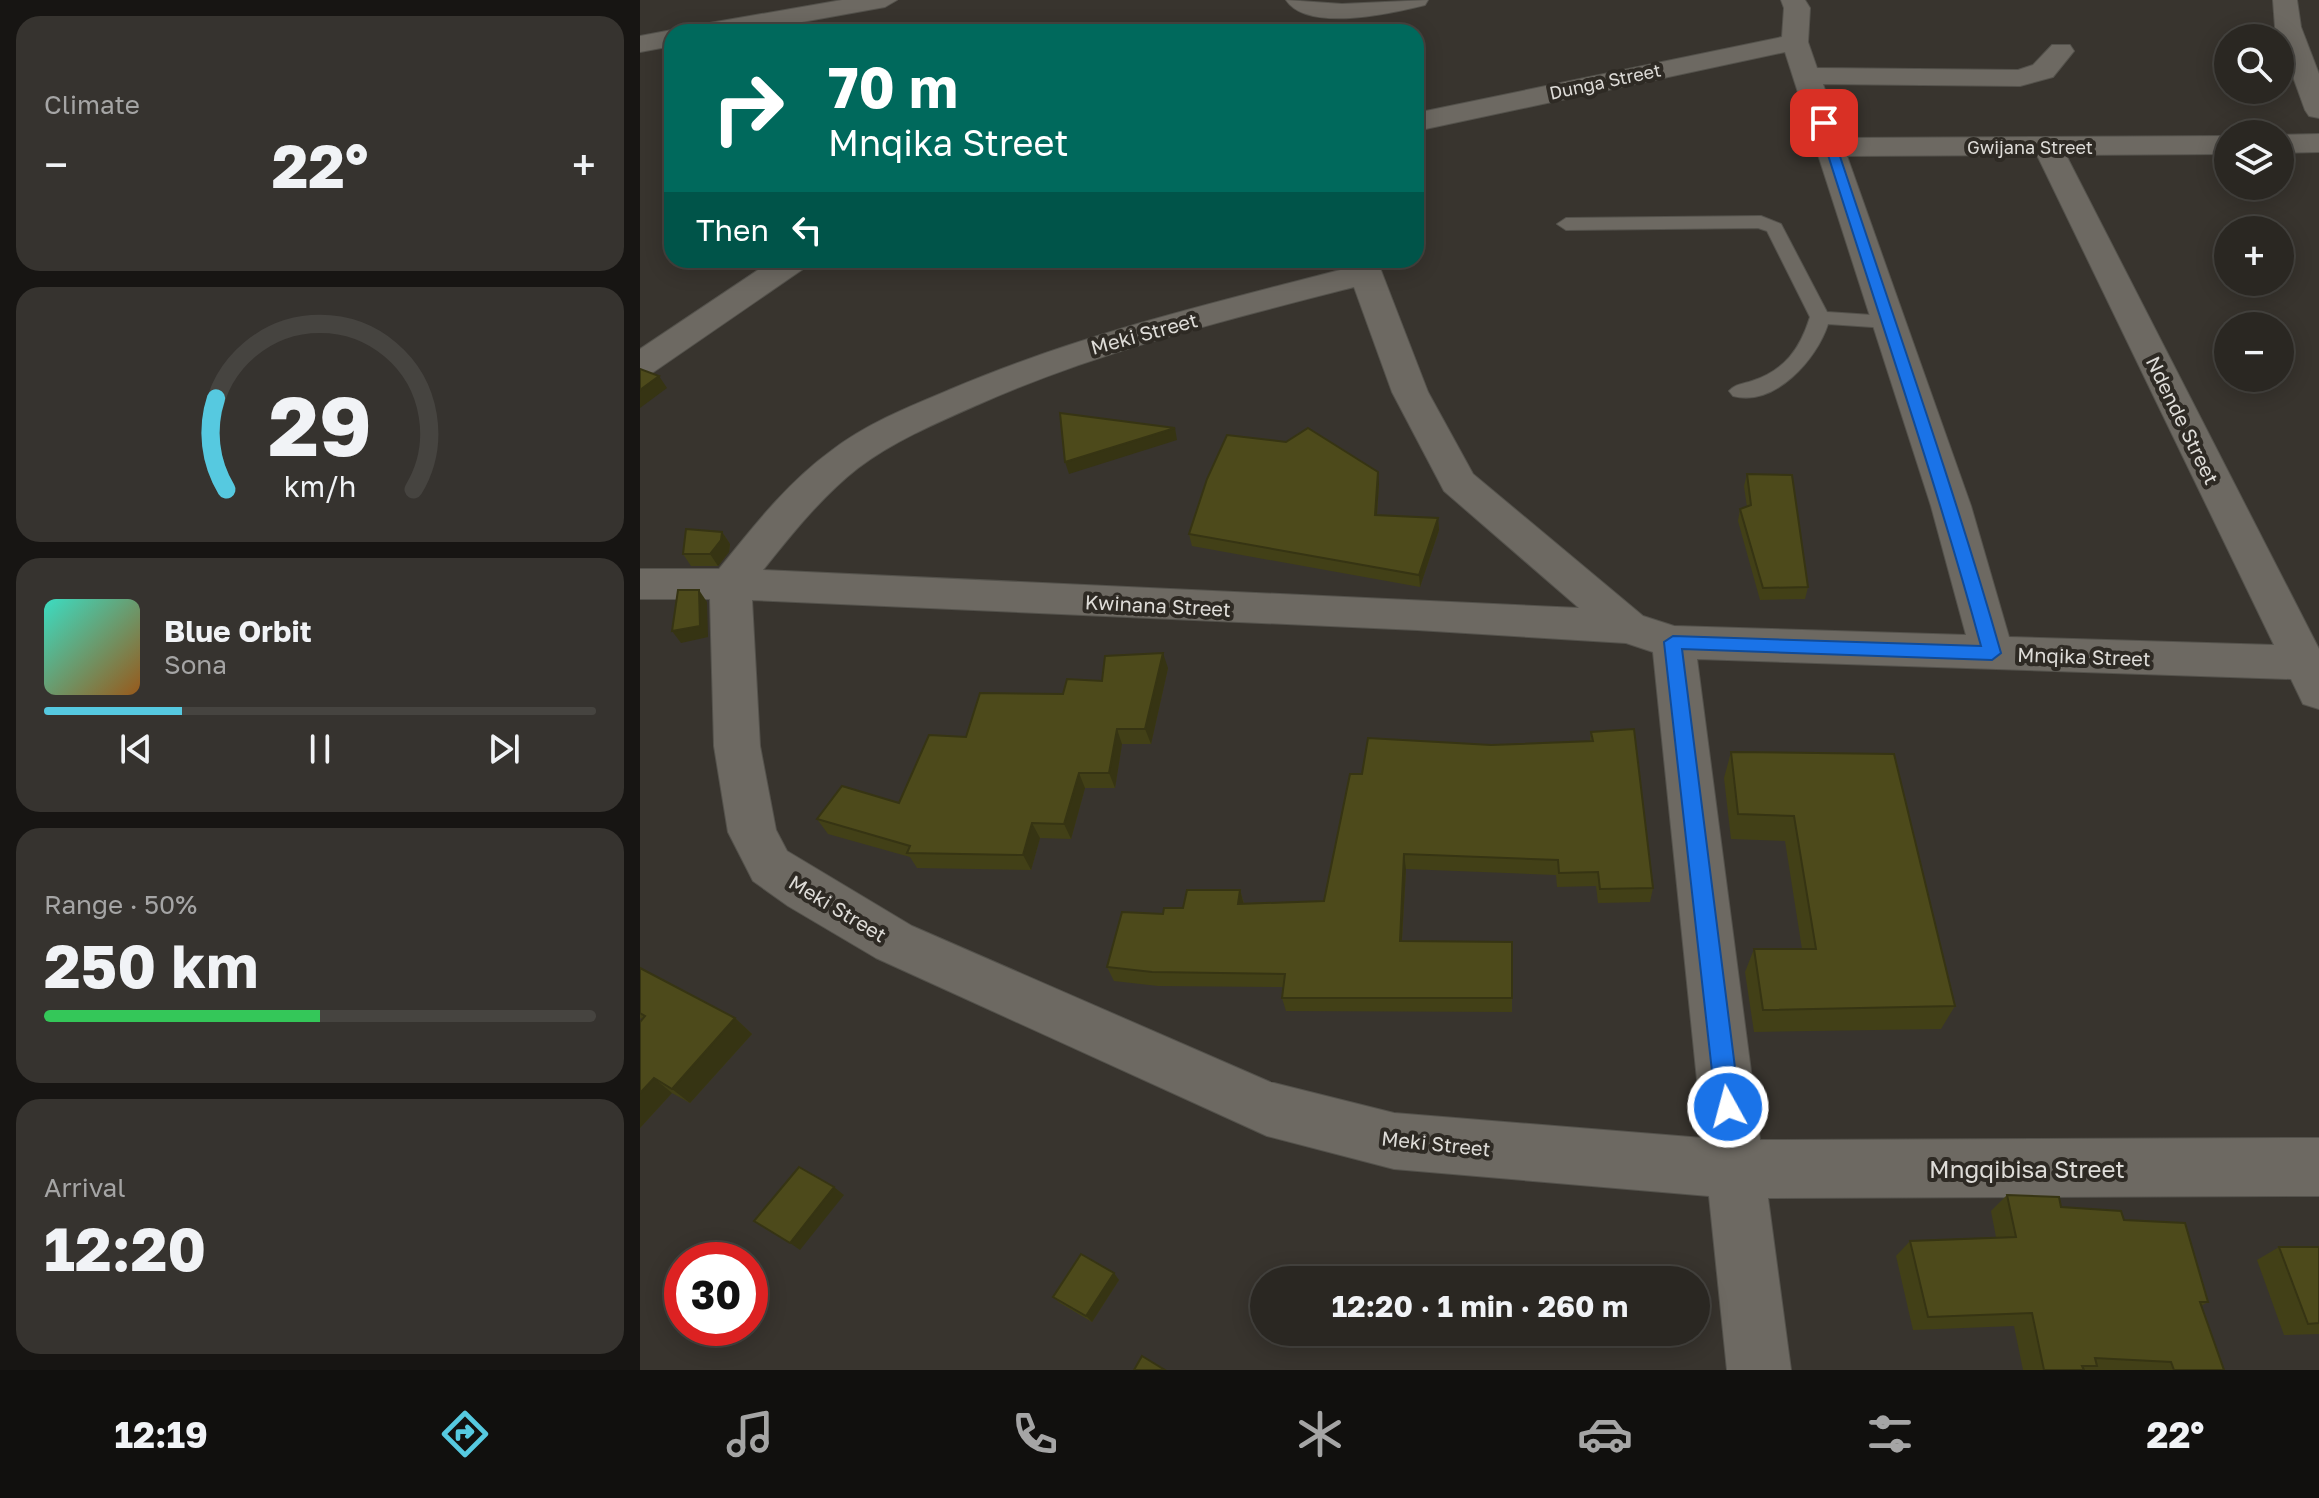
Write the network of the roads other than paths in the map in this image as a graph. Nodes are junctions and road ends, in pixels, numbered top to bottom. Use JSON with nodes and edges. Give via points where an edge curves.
{"nodes":[{"id":1,"x":885,"y":0,"type":"edge"},
{"id":2,"x":1298,"y":0,"type":"edge"},
{"id":3,"x":1416,"y":0,"type":"edge"},
{"id":4,"x":1793,"y":0,"type":"edge"},
{"id":5,"x":2285,"y":0,"type":"edge"},
{"id":6,"x":749,"y":24,"type":"edge"},
{"id":7,"x":2288,"y":24,"type":"edge"},
{"id":8,"x":2294,"y":27,"type":"edge"},
{"id":9,"x":2319,"y":27,"type":"edge"},
{"id":10,"x":664,"y":40,"type":"edge"},
{"id":11,"x":1795,"y":42,"type":"junction"},
{"id":12,"x":2294,"y":43,"type":"edge"},
{"id":13,"x":640,"y":44,"type":"edge"},
{"id":14,"x":2061,"y":51,"type":"dead end"},
{"id":15,"x":1807,"y":76,"type":"junction"},
{"id":16,"x":2319,"y":110,"type":"edge"},
{"id":17,"x":1424,"y":120,"type":"edge"},
{"id":18,"x":2319,"y":143,"type":"edge"},
{"id":19,"x":2294,"y":144,"type":"edge"},
{"id":20,"x":2214,"y":145,"type":"edge"},
{"id":21,"x":1832,"y":147,"type":"junction"},
{"id":22,"x":2048,"y":148,"type":"junction"},
{"id":23,"x":1566,"y":224,"type":"dead end"},
{"id":24,"x":783,"y":268,"type":"edge"},
{"id":25,"x":1360,"y":268,"type":"edge"},
{"id":26,"x":1363,"y":268,"type":"edge"},
{"id":27,"x":1820,"y":317,"type":"junction"},
{"id":28,"x":1887,"y":322,"type":"junction"},
{"id":29,"x":640,"y":365,"type":"edge"},
{"id":30,"x":1740,"y":391,"type":"dead end"},
{"id":31,"x":640,"y":584,"type":"edge"},
{"id":32,"x":730,"y":584,"type":"junction"},
{"id":33,"x":1650,"y":635,"type":"junction"},
{"id":34,"x":1992,"y":653,"type":"junction"},
{"id":35,"x":2311,"y":678,"type":"edge"},
{"id":36,"x":2319,"y":1167,"type":"edge"},
{"id":37,"x":1735,"y":1169,"type":"junction"},
{"id":38,"x":1759,"y":1370,"type":"edge"}],
"edges":[{"from":1,"to":6,"type":"street"},
{"from":2,"to":3,"type":"street","via":[[1337,13]]},
{"from":4,"to":11,"type":"street"},
{"from":5,"to":7,"type":"street"},
{"from":8,"to":9,"type":"street"},
{"from":10,"to":13,"type":"street"},
{"from":11,"to":15,"type":"street"},
{"from":11,"to":17,"type":"street","name":"Dunga Street"},
{"from":12,"to":16,"type":"street"},
{"from":14,"to":15,"type":"street","via":[[2043,71],[2020,78]]},
{"from":15,"to":21,"type":"street"},
{"from":18,"to":19,"type":"street"},
{"from":20,"to":22,"type":"street","name":"Gwijana Street"},
{"from":21,"to":22,"type":"street","name":"Gwijana Street"},
{"from":21,"to":28,"type":"street"},
{"from":22,"to":35,"type":"street","name":"Ndende Street"},
{"from":23,"to":27,"type":"lane","via":[[1761,222],[1769,225]]},
{"from":24,"to":29,"type":"street"},
{"from":25,"to":32,"type":"street","name":"Meki Street","via":[[1059,357],[882,435],[793,505]]},
{"from":26,"to":33,"type":"street","name":"Meki Street","via":[[1410,392],[1458,482]]},
{"from":27,"to":28,"type":"lane"},
{"from":27,"to":30,"type":"lane","via":[[1813,345],[1791,371]]},
{"from":28,"to":34,"type":"street","via":[[1951,506]]},
{"from":31,"to":32,"type":"street","name":"Kwinana Street"},
{"from":32,"to":33,"type":"street","name":"Kwinana Street","via":[[1417,614]]},
{"from":32,"to":37,"type":"street","name":"Meki Street","via":[[737,746],[752,832],[770,866],[806,891],[894,942],[1267,1109],[1394,1141]]},
{"from":33,"to":34,"type":"street","name":"Mnqika Street"},
{"from":33,"to":37,"type":"street"},
{"from":34,"to":35,"type":"street","name":"Mnqika Street"},
{"from":36,"to":37,"type":"street","name":"Mngqibisa Street"},
{"from":37,"to":38,"type":"street"}]}
